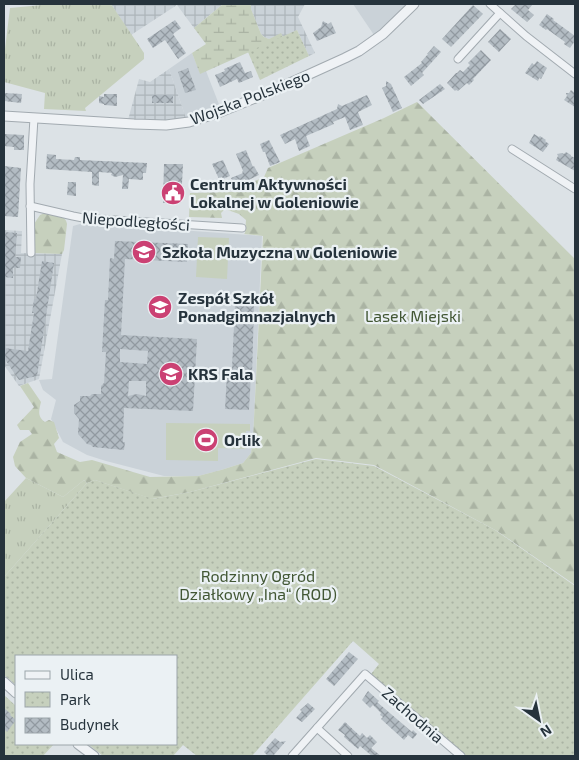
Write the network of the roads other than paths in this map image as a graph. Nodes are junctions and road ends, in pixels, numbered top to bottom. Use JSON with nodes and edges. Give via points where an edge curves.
{"nodes":[{"id":1,"x":414,"y":4,"type":"edge"},
{"id":2,"x":490,"y":4,"type":"edge"},
{"id":3,"x":500,"y":13,"type":"junction"},
{"id":4,"x":458,"y":58,"type":"dead end"},
{"id":5,"x":575,"y":74,"type":"edge"},
{"id":6,"x":4,"y":116,"type":"edge"},
{"id":7,"x":34,"y":118,"type":"junction"},
{"id":8,"x":512,"y":149,"type":"dead end"},
{"id":9,"x":575,"y":189,"type":"edge"},
{"id":10,"x":30,"y":206,"type":"junction"},
{"id":11,"x":242,"y":228,"type":"dead end"},
{"id":12,"x":31,"y":253,"type":"dead end"},
{"id":13,"x":4,"y":682,"type":"edge"},
{"id":14,"x":15,"y":692,"type":"edge"},
{"id":15,"x":317,"y":728,"type":"junction"},
{"id":16,"x":79,"y":745,"type":"edge"},
{"id":17,"x":94,"y":756,"type":"edge"},
{"id":18,"x":292,"y":756,"type":"edge"},
{"id":19,"x":348,"y":756,"type":"edge"},
{"id":20,"x":460,"y":756,"type":"edge"}],
"edges":[{"from":1,"to":7,"type":"street","name":"Wojska Polskiego","via":[[383,34],[359,51],[280,88],[204,118],[158,125]]},
{"from":2,"to":3,"type":"street"},
{"from":3,"to":4,"type":"street"},
{"from":3,"to":5,"type":"street"},
{"from":6,"to":7,"type":"street","name":"Wojska Polskiego"},
{"from":7,"to":10,"type":"street"},
{"from":8,"to":9,"type":"street"},
{"from":10,"to":11,"type":"street","name":"Niepodległości","via":[[73,216]]},
{"from":10,"to":12,"type":"street"},
{"from":13,"to":14,"type":"street"},
{"from":15,"to":18,"type":"street"},
{"from":15,"to":19,"type":"street"},
{"from":15,"to":20,"type":"street","name":"Zachodnia","via":[[365,674]]},
{"from":16,"to":17,"type":"street"}]}
